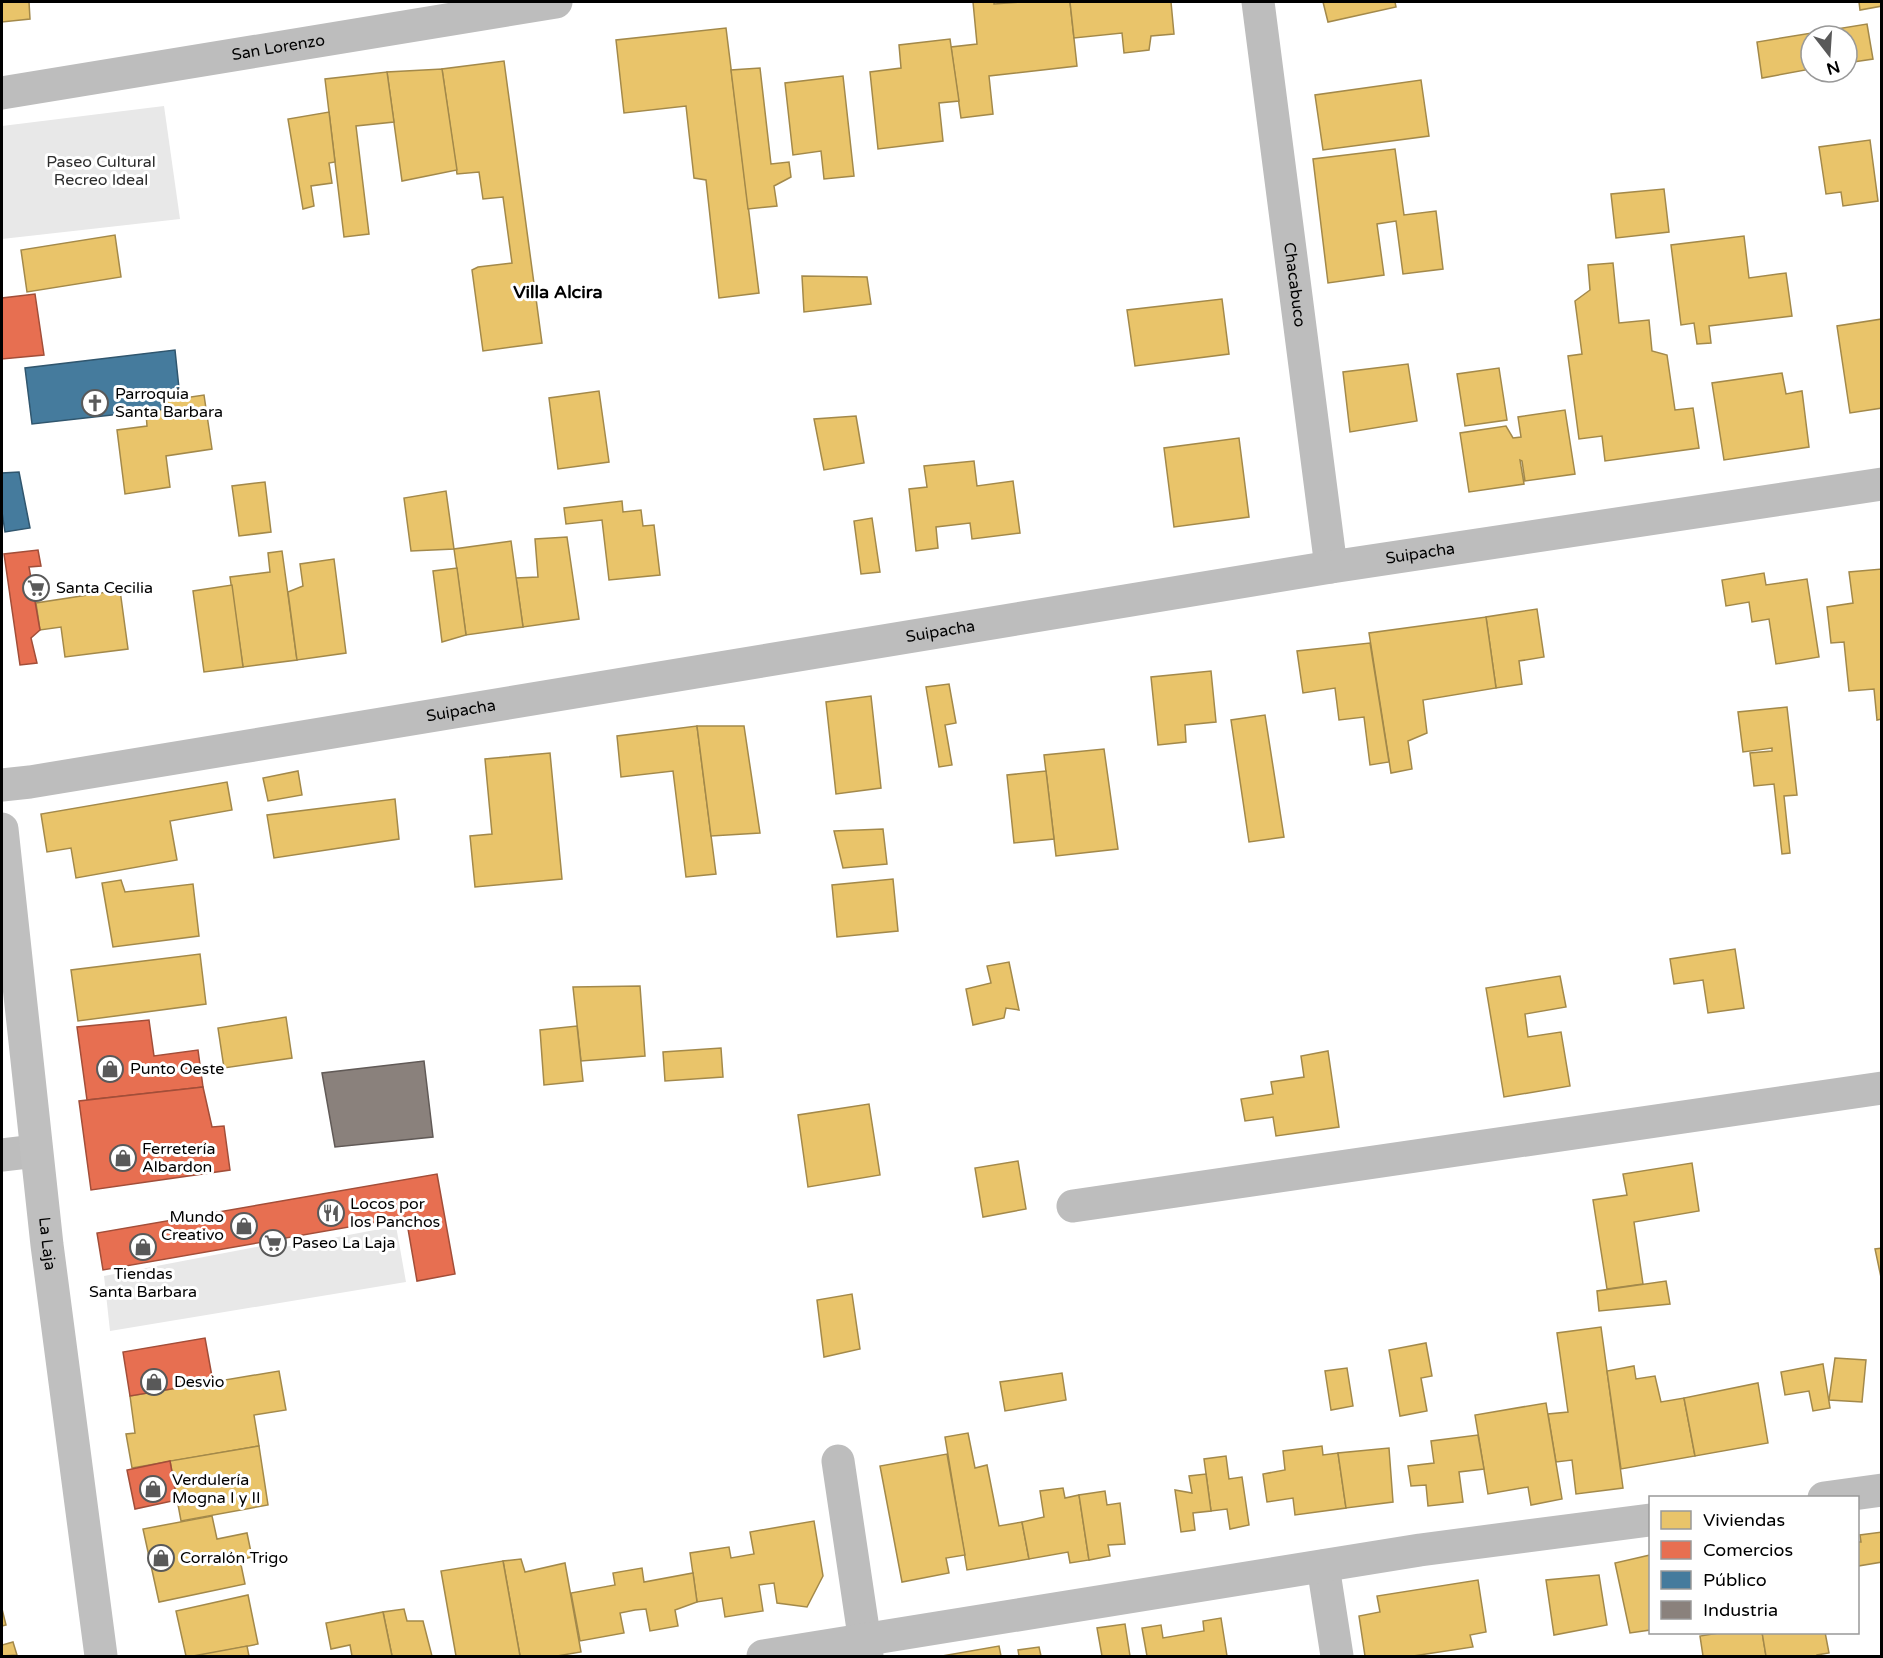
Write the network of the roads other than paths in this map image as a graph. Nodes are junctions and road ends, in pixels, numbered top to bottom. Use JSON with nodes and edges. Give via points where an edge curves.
{"nodes":[{"id":1,"x":556,"y":2,"type":"edge"},
{"id":2,"x":1258,"y":2,"type":"edge"},
{"id":3,"x":2,"y":93,"type":"edge"},
{"id":4,"x":1881,"y":483,"type":"edge"},
{"id":5,"x":1331,"y":567,"type":"junction"},
{"id":6,"x":2,"y":785,"type":"edge"},
{"id":7,"x":2,"y":829,"type":"edge"},
{"id":8,"x":10,"y":977,"type":"edge"},
{"id":9,"x":1881,"y":1088,"type":"edge"},
{"id":10,"x":36,"y":1151,"type":"junction"},
{"id":11,"x":2,"y":1155,"type":"edge"},
{"id":12,"x":1073,"y":1206,"type":"dead end"},
{"id":13,"x":838,"y":1461,"type":"dead end"},
{"id":14,"x":1881,"y":1490,"type":"edge"},
{"id":15,"x":1832,"y":1496,"type":"edge"},
{"id":16,"x":1649,"y":1520,"type":"edge"},
{"id":17,"x":1323,"y":1566,"type":"junction"},
{"id":18,"x":866,"y":1648,"type":"edge"},
{"id":19,"x":101,"y":1656,"type":"edge"},
{"id":20,"x":764,"y":1656,"type":"edge"},
{"id":21,"x":1337,"y":1656,"type":"edge"}],
"edges":[{"from":1,"to":3,"type":"street","name":"San Lorenzo"},
{"from":2,"to":5,"type":"street","name":"Chacabuco"},
{"from":4,"to":5,"type":"street","name":"Suipacha"},
{"from":5,"to":6,"type":"street","name":"Suipacha"},
{"from":7,"to":8,"type":"main road","name":"La Laja"},
{"from":8,"to":10,"type":"main road","name":"La Laja"},
{"from":9,"to":12,"type":"street"},
{"from":10,"to":11,"type":"street"},
{"from":10,"to":19,"type":"main road","name":"La Laja"},
{"from":13,"to":18,"type":"street"},
{"from":14,"to":15,"type":"street"},
{"from":16,"to":17,"type":"street"},
{"from":17,"to":18,"type":"street"},
{"from":17,"to":21,"type":"street"},
{"from":18,"to":20,"type":"street"}]}
